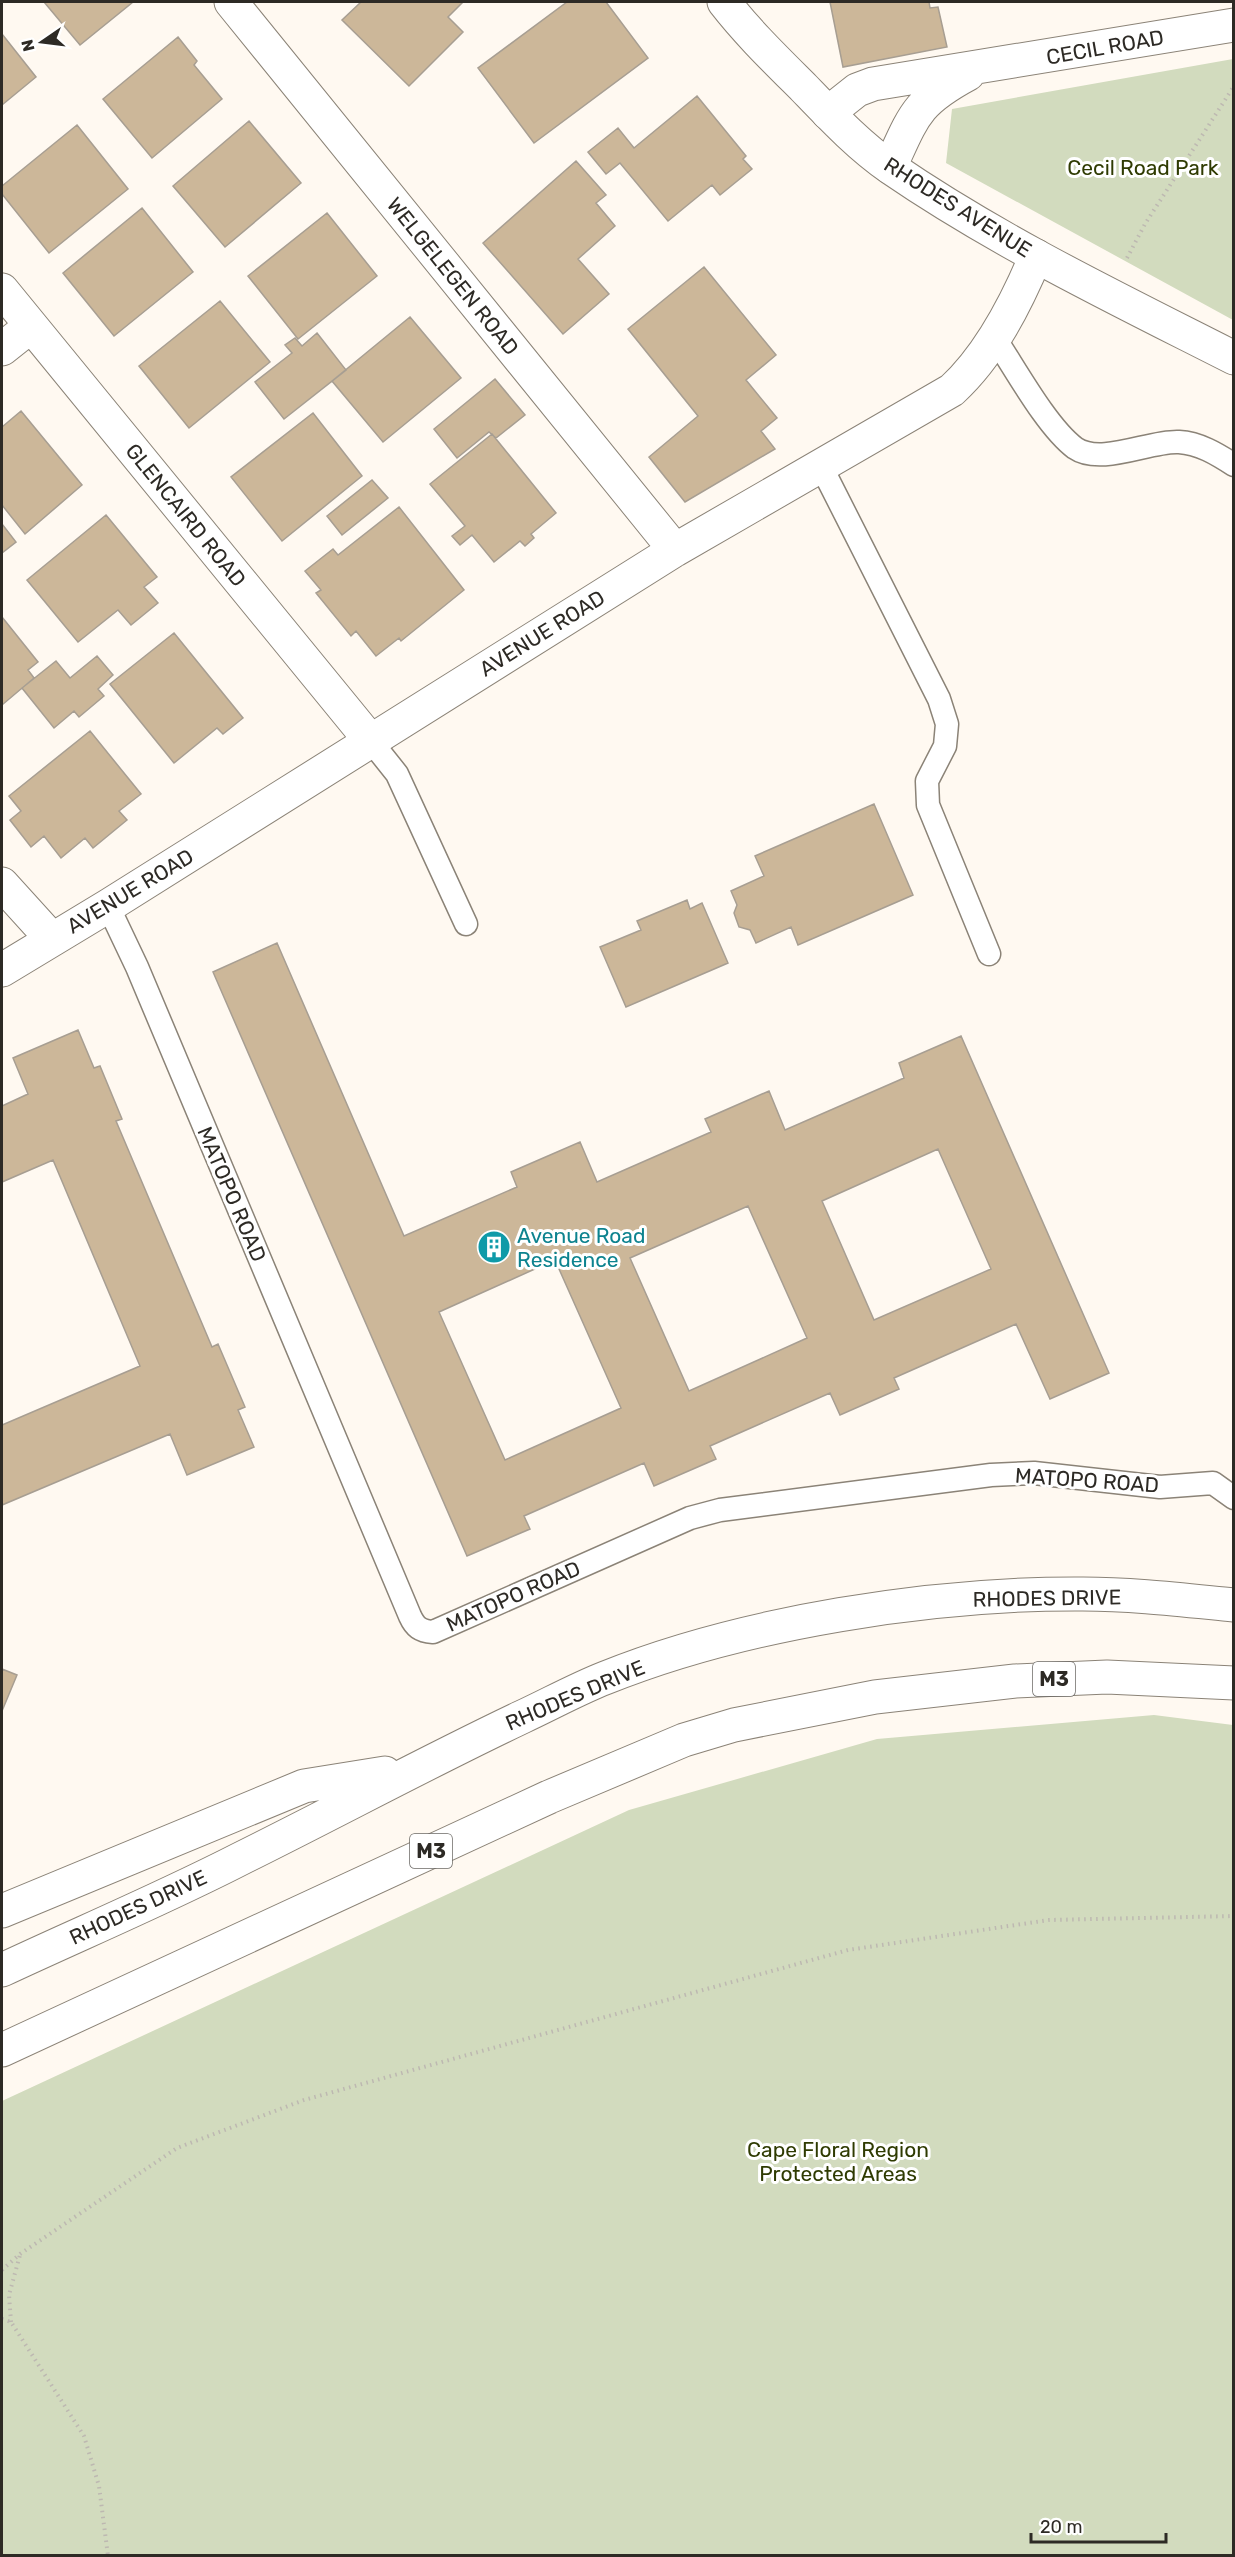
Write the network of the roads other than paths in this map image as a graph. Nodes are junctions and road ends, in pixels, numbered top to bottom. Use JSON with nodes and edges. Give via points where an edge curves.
{"nodes":[{"id":1,"x":231,"y":2,"type":"edge"},
{"id":2,"x":724,"y":2,"type":"edge"},
{"id":3,"x":1233,"y":25,"type":"edge"},
{"id":4,"x":977,"y":68,"type":"junction"},
{"id":5,"x":828,"y":113,"type":"junction"},
{"id":6,"x":890,"y":167,"type":"junction"},
{"id":7,"x":1036,"y":256,"type":"junction"},
{"id":8,"x":2,"y":290,"type":"edge"},
{"id":9,"x":31,"y":326,"type":"junction"},
{"id":10,"x":994,"y":337,"type":"junction"},
{"id":11,"x":2,"y":349,"type":"edge"},
{"id":12,"x":1233,"y":358,"type":"edge"},
{"id":13,"x":1233,"y":465,"type":"edge"},
{"id":14,"x":821,"y":466,"type":"junction"},
{"id":15,"x":675,"y":550,"type":"junction"},
{"id":16,"x":370,"y":740,"type":"junction"},
{"id":17,"x":2,"y":884,"type":"edge"},
{"id":18,"x":108,"y":906,"type":"junction"},
{"id":19,"x":466,"y":924,"type":"dead end"},
{"id":20,"x":51,"y":938,"type":"junction"},
{"id":21,"x":989,"y":954,"type":"dead end"},
{"id":22,"x":2,"y":970,"type":"edge"},
{"id":23,"x":1233,"y":1497,"type":"edge"},
{"id":24,"x":1233,"y":1605,"type":"edge"},
{"id":25,"x":1233,"y":1683,"type":"edge"},
{"id":26,"x":411,"y":1769,"type":"junction"},
{"id":27,"x":2,"y":1911,"type":"edge"},
{"id":28,"x":2,"y":1970,"type":"edge"},
{"id":29,"x":2,"y":2050,"type":"edge"}],
"edges":[{"from":1,"to":15,"type":"main road","name":"WELGELEGEN ROAD"},
{"from":2,"to":5,"type":"main road","name":"RHODES AVENUE","via":[[746,30]]},
{"from":3,"to":4,"type":"main road","name":"CECIL ROAD"},
{"from":4,"to":5,"type":"main road","name":"CECIL ROAD","via":[[873,84],[857,90]]},
{"from":4,"to":6,"type":"main road","name":"CECIL ROAD","via":[[936,91],[921,106]]},
{"from":5,"to":6,"type":"main road","name":"RHODES AVENUE"},
{"from":6,"to":7,"type":"main road","name":"RHODES AVENUE"},
{"from":7,"to":10,"type":"main road","name":"AVENUE ROAD","via":[[1024,286]]},
{"from":7,"to":12,"type":"main road","name":"RHODES AVENUE"},
{"from":8,"to":9,"type":"main road","name":"GLENCAIRD ROAD"},
{"from":9,"to":11,"type":"main road"},
{"from":9,"to":16,"type":"main road","name":"GLENCAIRD ROAD"},
{"from":10,"to":13,"type":"lane","via":[[1055,428],[1077,449],[1103,454],[1179,442],[1206,448]]},
{"from":10,"to":14,"type":"main road","name":"AVENUE ROAD","via":[[975,369],[951,390]]},
{"from":14,"to":15,"type":"main road","name":"AVENUE ROAD"},
{"from":14,"to":21,"type":"lane","via":[[939,699],[947,724],[945,746],[927,781],[928,805]]},
{"from":15,"to":16,"type":"main road","name":"AVENUE ROAD"},
{"from":16,"to":18,"type":"main road","name":"AVENUE ROAD"},
{"from":16,"to":19,"type":"lane","via":[[397,774]]},
{"from":17,"to":20,"type":"main road"},
{"from":18,"to":20,"type":"main road","name":"AVENUE ROAD"},
{"from":18,"to":23,"type":"lane","name":"MATOPO ROAD","via":[[415,1626],[433,1632],[690,1518],[720,1510],[991,1474],[1034,1473],[1160,1487],[1213,1483]]},
{"from":20,"to":22,"type":"main road","name":"AVENUE ROAD"},
{"from":24,"to":26,"type":"main road","name":"RHODES DRIVE","via":[[1082,1594],[1007,1597],[930,1603],[788,1625],[699,1647],[606,1677]]},
{"from":25,"to":29,"type":"main road","number":"M3","via":[[1107,1677],[1015,1681],[875,1697],[714,1731],[549,1797]]},
{"from":26,"to":27,"type":"main road","via":[[304,1786]]},
{"from":26,"to":28,"type":"main road","name":"RHODES DRIVE","via":[[238,1860]]}]}
